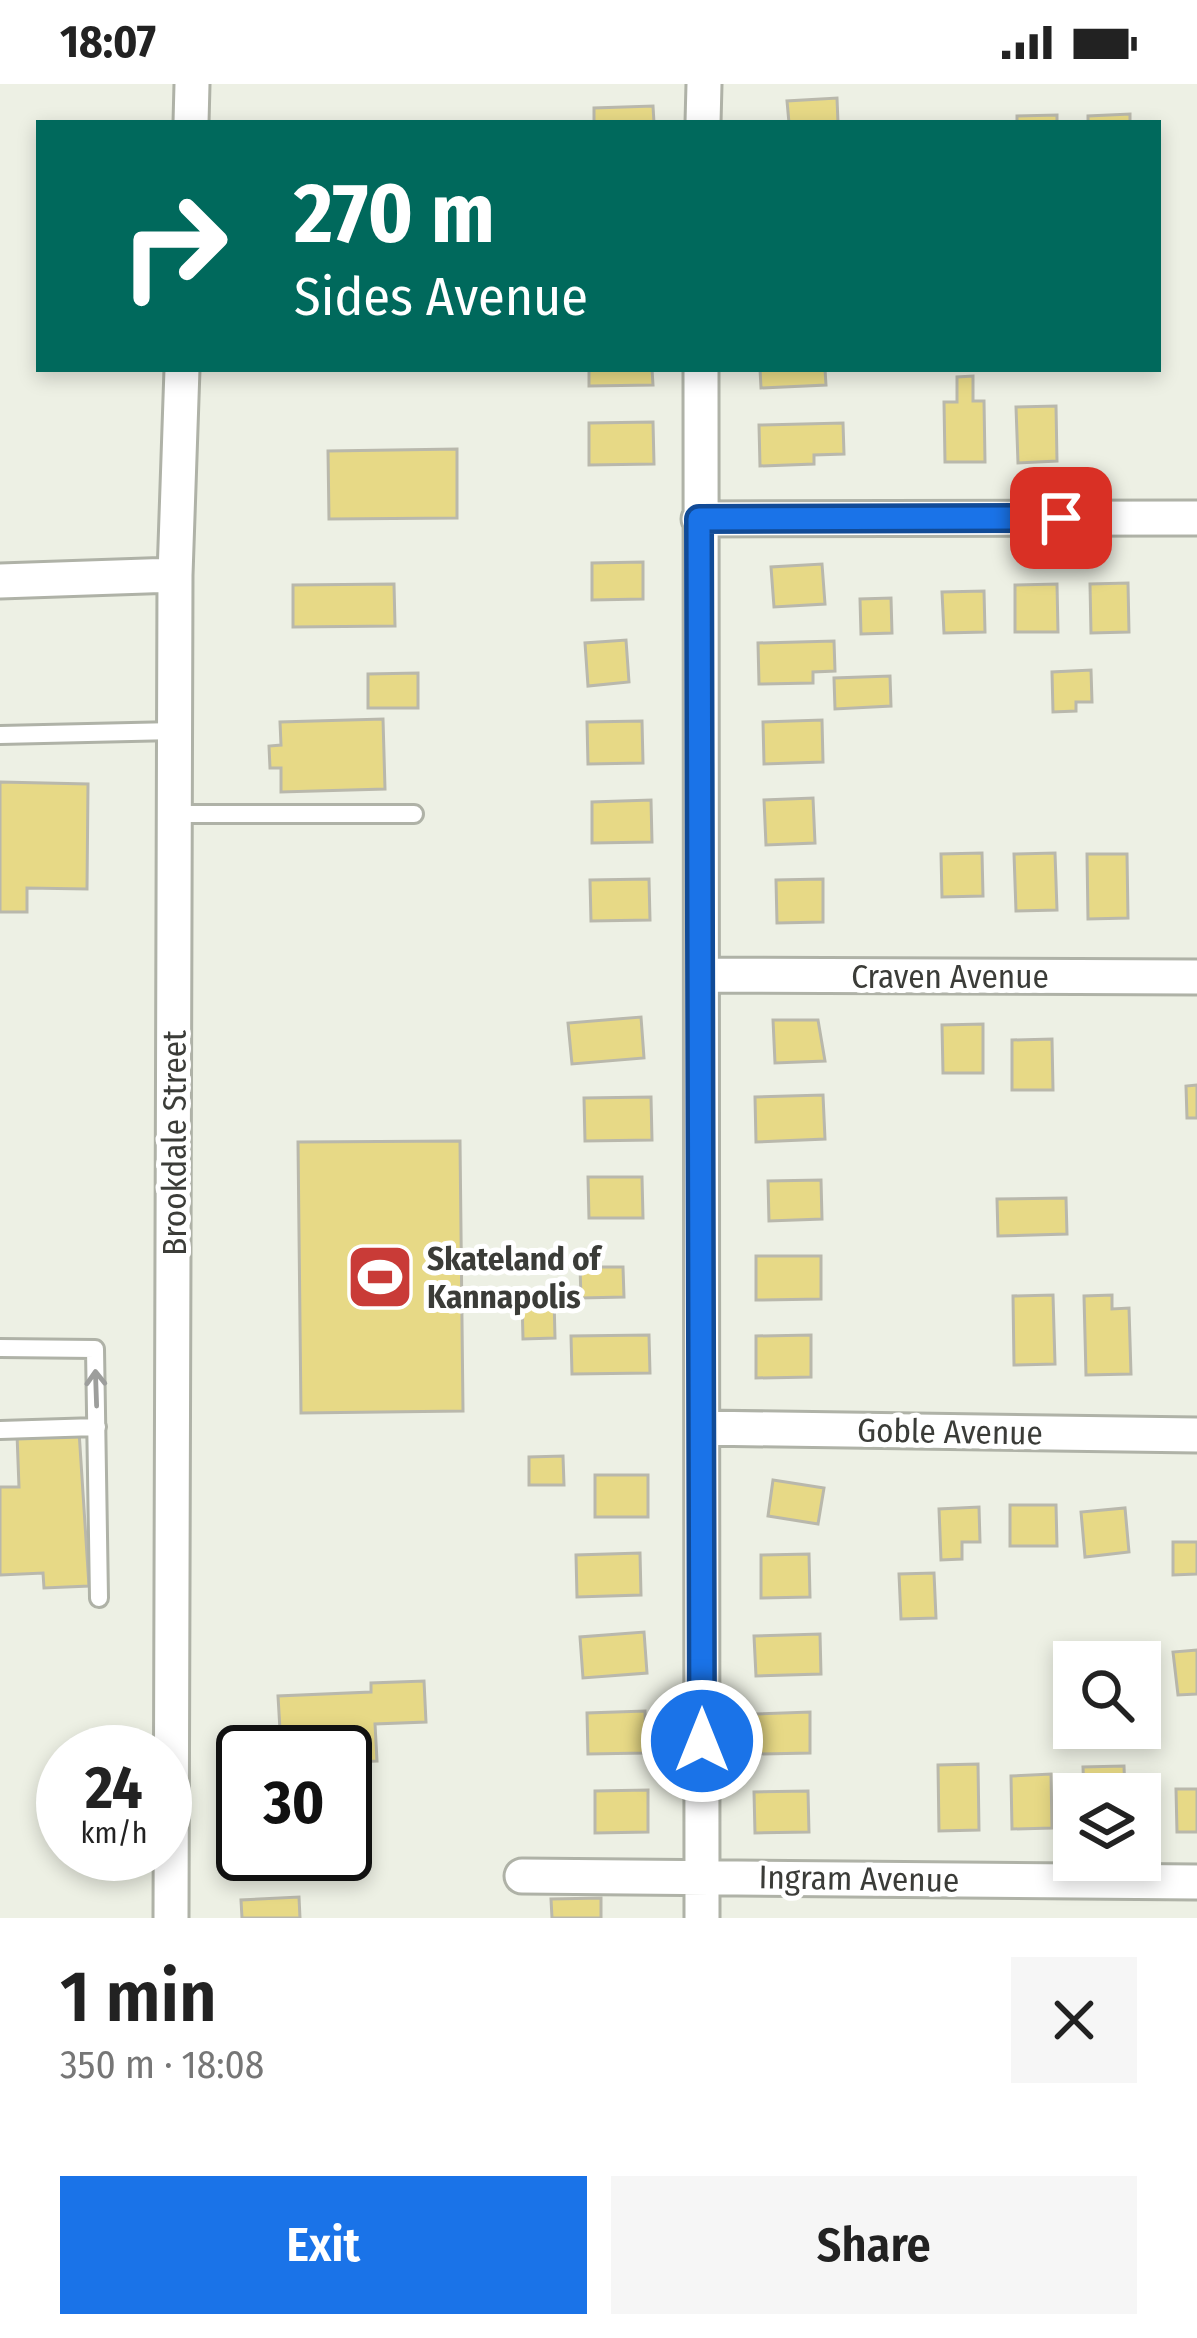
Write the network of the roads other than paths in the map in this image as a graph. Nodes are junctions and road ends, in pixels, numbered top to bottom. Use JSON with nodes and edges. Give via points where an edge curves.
{"nodes":[{"id":1,"x":192,"y":84,"type":"edge"},
{"id":2,"x":704,"y":84,"type":"edge"},
{"id":3,"x":190,"y":120,"type":"edge"},
{"id":4,"x":703,"y":120,"type":"edge"},
{"id":5,"x":182,"y":372,"type":"edge"},
{"id":6,"x":701,"y":372,"type":"edge"},
{"id":7,"x":1197,"y":518,"type":"edge"},
{"id":8,"x":699,"y":519,"type":"junction"},
{"id":9,"x":176,"y":575,"type":"junction"},
{"id":10,"x":0,"y":581,"type":"edge"},
{"id":11,"x":175,"y":731,"type":"junction"},
{"id":12,"x":0,"y":735,"type":"edge"},
{"id":13,"x":175,"y":814,"type":"junction"},
{"id":14,"x":414,"y":814,"type":"dead end"},
{"id":15,"x":704,"y":975,"type":"junction"},
{"id":16,"x":1197,"y":977,"type":"edge"},
{"id":17,"x":0,"y":1348,"type":"edge"},
{"id":18,"x":98,"y":1427,"type":"junction"},
{"id":19,"x":702,"y":1428,"type":"junction"},
{"id":20,"x":0,"y":1430,"type":"edge"},
{"id":21,"x":1197,"y":1435,"type":"edge"},
{"id":22,"x":100,"y":1598,"type":"dead end"},
{"id":23,"x":522,"y":1876,"type":"dead end"},
{"id":24,"x":701,"y":1876,"type":"junction"},
{"id":25,"x":1197,"y":1882,"type":"edge"},
{"id":26,"x":171,"y":1918,"type":"edge"},
{"id":27,"x":702,"y":1918,"type":"edge"}],
"edges":[{"from":1,"to":3,"type":"street"},
{"from":2,"to":4,"type":"street"},
{"from":5,"to":9,"type":"street","name":"Brookdale Street"},
{"from":6,"to":8,"type":"street"},
{"from":7,"to":8,"type":"street"},
{"from":8,"to":15,"type":"street"},
{"from":9,"to":10,"type":"street"},
{"from":9,"to":11,"type":"street","name":"Brookdale Street"},
{"from":11,"to":12,"type":"lane"},
{"from":11,"to":13,"type":"street","name":"Brookdale Street"},
{"from":13,"to":14,"type":"lane"},
{"from":13,"to":26,"type":"street","name":"Brookdale Street"},
{"from":15,"to":16,"type":"street","name":"Craven Avenue"},
{"from":15,"to":19,"type":"street"},
{"from":18,"to":17,"type":"lane","one_way":true,"via":[[95,1348]]},
{"from":18,"to":20,"type":"lane"},
{"from":18,"to":22,"type":"lane"},
{"from":19,"to":21,"type":"street","name":"Goble Avenue"},
{"from":19,"to":24,"type":"street"},
{"from":23,"to":24,"type":"street","name":"Ingram Avenue"},
{"from":24,"to":25,"type":"street","name":"Ingram Avenue"},
{"from":24,"to":27,"type":"street"}]}
